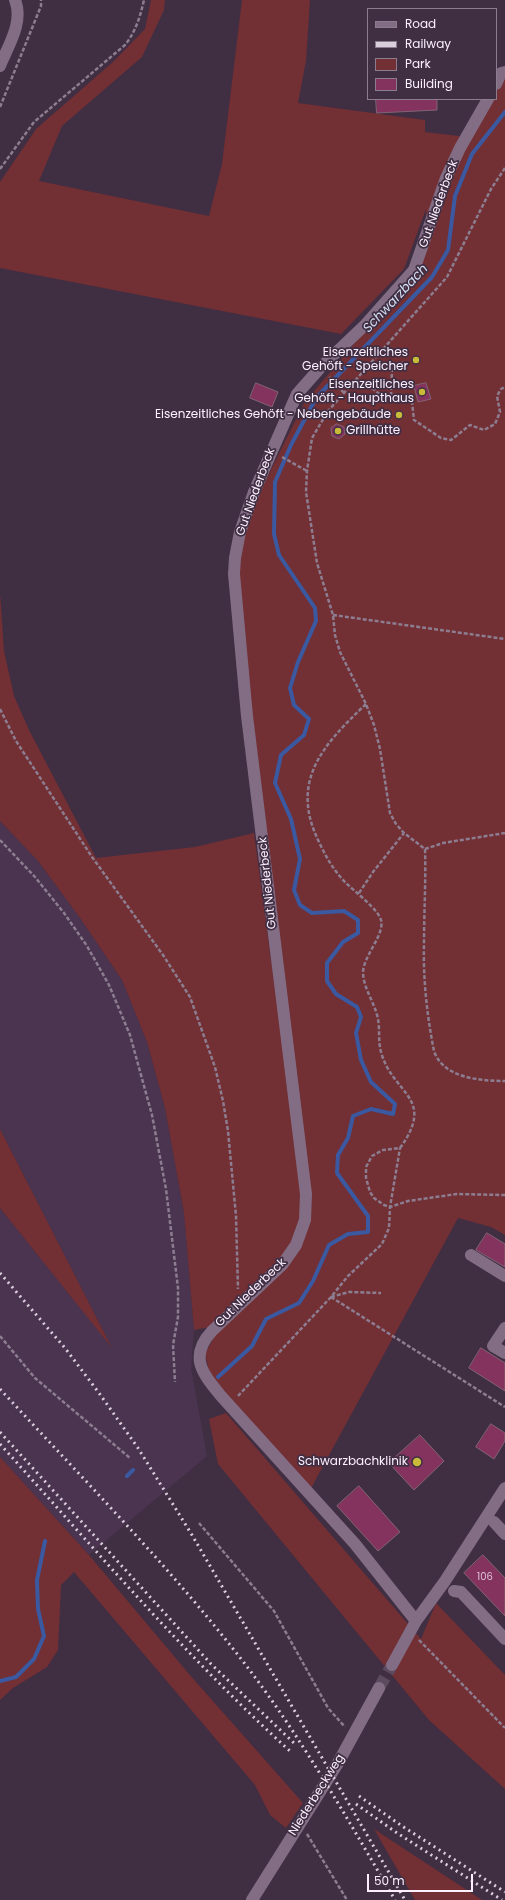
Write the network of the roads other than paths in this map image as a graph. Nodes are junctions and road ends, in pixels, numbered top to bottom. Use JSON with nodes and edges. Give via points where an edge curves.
{"nodes":[{"id":1,"x":15,"y":0,"type":"edge"},
{"id":2,"x":0,"y":66,"type":"edge"},
{"id":3,"x":505,"y":72,"type":"edge"},
{"id":4,"x":497,"y":82,"type":"edge"},
{"id":5,"x":487,"y":100,"type":"edge"},
{"id":6,"x":471,"y":1255,"type":"dead end"},
{"id":7,"x":505,"y":1276,"type":"edge"},
{"id":8,"x":505,"y":1328,"type":"edge"},
{"id":9,"x":505,"y":1353,"type":"edge"},
{"id":10,"x":505,"y":1488,"type":"edge"},
{"id":11,"x":494,"y":1522,"type":"dead end"},
{"id":12,"x":505,"y":1534,"type":"edge"},
{"id":13,"x":454,"y":1592,"type":"dead end"},
{"id":14,"x":413,"y":1627,"type":"junction"},
{"id":15,"x":505,"y":1639,"type":"edge"},
{"id":16,"x":392,"y":1665,"type":"tunnel mouth"},
{"id":17,"x":379,"y":1688,"type":"tunnel mouth"},
{"id":18,"x":252,"y":1900,"type":"edge"}],
"edges":[{"from":1,"to":2,"type":"street","via":[[18,22]]},
{"from":3,"to":4,"type":"street","via":[[501,73]]},
{"from":5,"to":14,"type":"street","name":"Gut Niederbeck","via":[[446,178],[414,270],[366,324],[297,394],[254,492],[234,558],[234,591],[247,716],[306,1194],[305,1220],[296,1245],[282,1266],[204,1340],[198,1356],[208,1380],[355,1544]]},
{"from":6,"to":7,"type":"street"},
{"from":8,"to":9,"type":"street","via":[[493,1346]]},
{"from":10,"to":14,"type":"street"},
{"from":11,"to":12,"type":"street"},
{"from":13,"to":15,"type":"street","via":[[461,1592]]},
{"from":14,"to":16,"type":"street"},
{"from":17,"to":18,"type":"street","name":"Niederbeckweg","via":[[353,1736]]}]}
